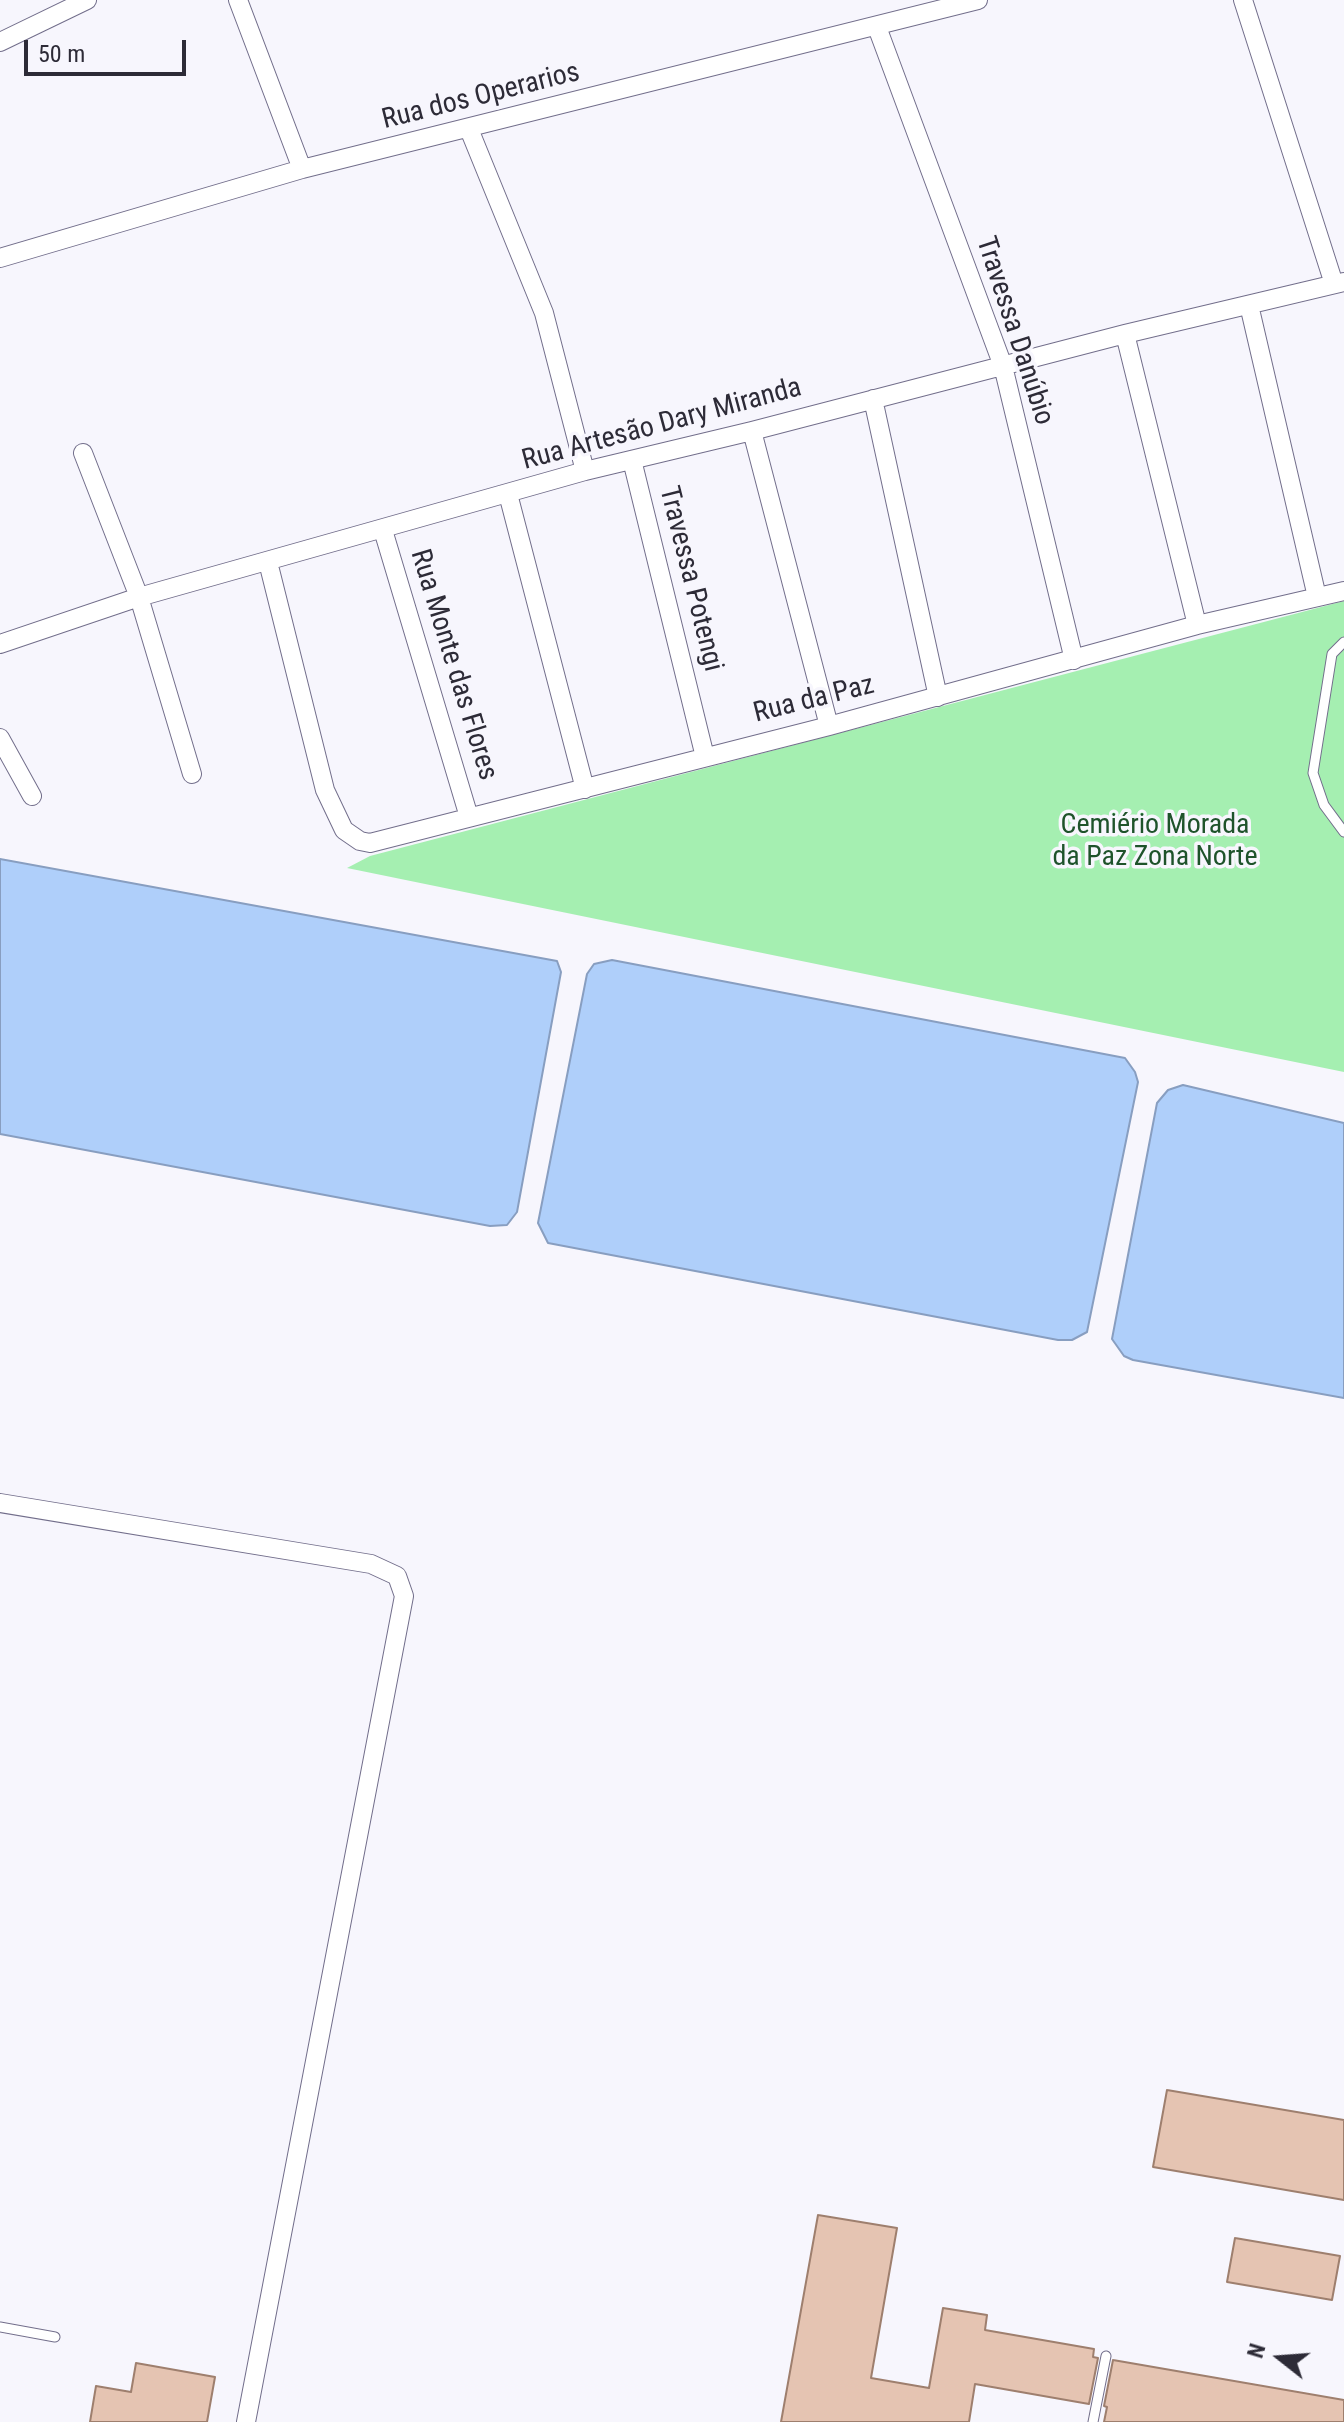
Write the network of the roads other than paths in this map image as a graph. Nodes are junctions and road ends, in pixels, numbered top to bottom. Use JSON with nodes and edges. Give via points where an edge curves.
{"nodes":[{"id":1,"x":87,"y":0,"type":"edge"},
{"id":2,"x":238,"y":0,"type":"edge"},
{"id":3,"x":978,"y":0,"type":"edge"},
{"id":4,"x":1243,"y":0,"type":"edge"},
{"id":5,"x":877,"y":27,"type":"junction"},
{"id":6,"x":0,"y":42,"type":"edge"},
{"id":7,"x":469,"y":129,"type":"junction"},
{"id":8,"x":302,"y":169,"type":"junction"},
{"id":9,"x":0,"y":258,"type":"edge"},
{"id":10,"x":1339,"y":283,"type":"edge"},
{"id":11,"x":1249,"y":305,"type":"junction"},
{"id":12,"x":1125,"y":334,"type":"junction"},
{"id":13,"x":1003,"y":366,"type":"junction"},
{"id":14,"x":873,"y":399,"type":"junction"},
{"id":15,"x":752,"y":431,"type":"junction"},
{"id":16,"x":83,"y":453,"type":"dead end"},
{"id":17,"x":632,"y":460,"type":"junction"},
{"id":18,"x":585,"y":471,"type":"junction"},
{"id":19,"x":508,"y":494,"type":"junction"},
{"id":20,"x":383,"y":530,"type":"junction"},
{"id":21,"x":268,"y":562,"type":"junction"},
{"id":22,"x":1344,"y":591,"type":"edge"},
{"id":23,"x":139,"y":597,"type":"junction"},
{"id":24,"x":1317,"y":597,"type":"junction"},
{"id":25,"x":1197,"y":625,"type":"junction"},
{"id":26,"x":1344,"y":642,"type":"edge"},
{"id":27,"x":0,"y":644,"type":"edge"},
{"id":28,"x":1074,"y":660,"type":"junction"},
{"id":29,"x":938,"y":697,"type":"junction"},
{"id":30,"x":829,"y":726,"type":"junction"},
{"id":31,"x":0,"y":738,"type":"edge"},
{"id":32,"x":705,"y":757,"type":"junction"},
{"id":33,"x":192,"y":774,"type":"dead end"},
{"id":34,"x":585,"y":789,"type":"junction"},
{"id":35,"x":32,"y":796,"type":"dead end"},
{"id":36,"x":469,"y":817,"type":"junction"},
{"id":37,"x":1344,"y":832,"type":"edge"},
{"id":38,"x":0,"y":1503,"type":"edge"},
{"id":39,"x":0,"y":2327,"type":"edge"},
{"id":40,"x":55,"y":2337,"type":"dead end"},
{"id":41,"x":1106,"y":2356,"type":"dead end"},
{"id":42,"x":246,"y":2422,"type":"edge"},
{"id":43,"x":1093,"y":2422,"type":"edge"}],
"edges":[{"from":1,"to":6,"type":"street"},
{"from":2,"to":8,"type":"street"},
{"from":3,"to":5,"type":"street","name":"Rua dos Operarios"},
{"from":4,"to":10,"type":"street"},
{"from":5,"to":7,"type":"street","name":"Rua dos Operarios"},
{"from":5,"to":13,"type":"street","name":"Travessa Danúbio"},
{"from":7,"to":8,"type":"street","name":"Rua dos Operarios"},
{"from":7,"to":18,"type":"street","via":[[544,313]]},
{"from":8,"to":9,"type":"street","name":"Rua dos Operarios"},
{"from":10,"to":11,"type":"street","name":"Rua Artesão Dary Miranda"},
{"from":11,"to":12,"type":"street","name":"Rua Artesão Dary Miranda"},
{"from":11,"to":24,"type":"street"},
{"from":12,"to":13,"type":"street","name":"Rua Artesão Dary Miranda"},
{"from":12,"to":25,"type":"street"},
{"from":13,"to":14,"type":"street","name":"Rua Artesão Dary Miranda"},
{"from":13,"to":28,"type":"street","name":"Travessa Danúbio"},
{"from":14,"to":15,"type":"street","name":"Rua Artesão Dary Miranda"},
{"from":14,"to":29,"type":"street"},
{"from":15,"to":17,"type":"street","name":"Rua Artesão Dary Miranda"},
{"from":15,"to":30,"type":"street"},
{"from":16,"to":23,"type":"street"},
{"from":17,"to":18,"type":"street","name":"Rua Artesão Dary Miranda"},
{"from":17,"to":32,"type":"street","name":"Travessa Potengi"},
{"from":18,"to":19,"type":"street","name":"Rua Artesão Dary Miranda"},
{"from":19,"to":20,"type":"street","name":"Rua Artesão Dary Miranda"},
{"from":19,"to":34,"type":"street"},
{"from":20,"to":21,"type":"street","name":"Rua Artesão Dary Miranda"},
{"from":20,"to":36,"type":"street","name":"Rua Monte das Flores"},
{"from":21,"to":23,"type":"street","name":"Rua Artesão Dary Miranda"},
{"from":21,"to":36,"type":"street","name":"Rua da Paz","via":[[325,790],[344,830],[370,843]]},
{"from":22,"to":24,"type":"street","name":"Rua da Paz"},
{"from":23,"to":27,"type":"street","name":"Rua Artesão Dary Miranda"},
{"from":23,"to":33,"type":"street"},
{"from":24,"to":25,"type":"street","name":"Rua da Paz"},
{"from":25,"to":28,"type":"street","name":"Rua da Paz"},
{"from":26,"to":37,"type":"lane","via":[[1332,654],[1313,773],[1324,805]]},
{"from":28,"to":29,"type":"street","name":"Rua da Paz"},
{"from":29,"to":30,"type":"street","name":"Rua da Paz"},
{"from":30,"to":32,"type":"street","name":"Rua da Paz"},
{"from":31,"to":35,"type":"street"},
{"from":32,"to":34,"type":"street","name":"Rua da Paz"},
{"from":34,"to":36,"type":"street","name":"Rua da Paz"},
{"from":38,"to":42,"type":"street","via":[[371,1564],[397,1576],[404,1596]]},
{"from":39,"to":40,"type":"lane"},
{"from":41,"to":43,"type":"lane"}]}
